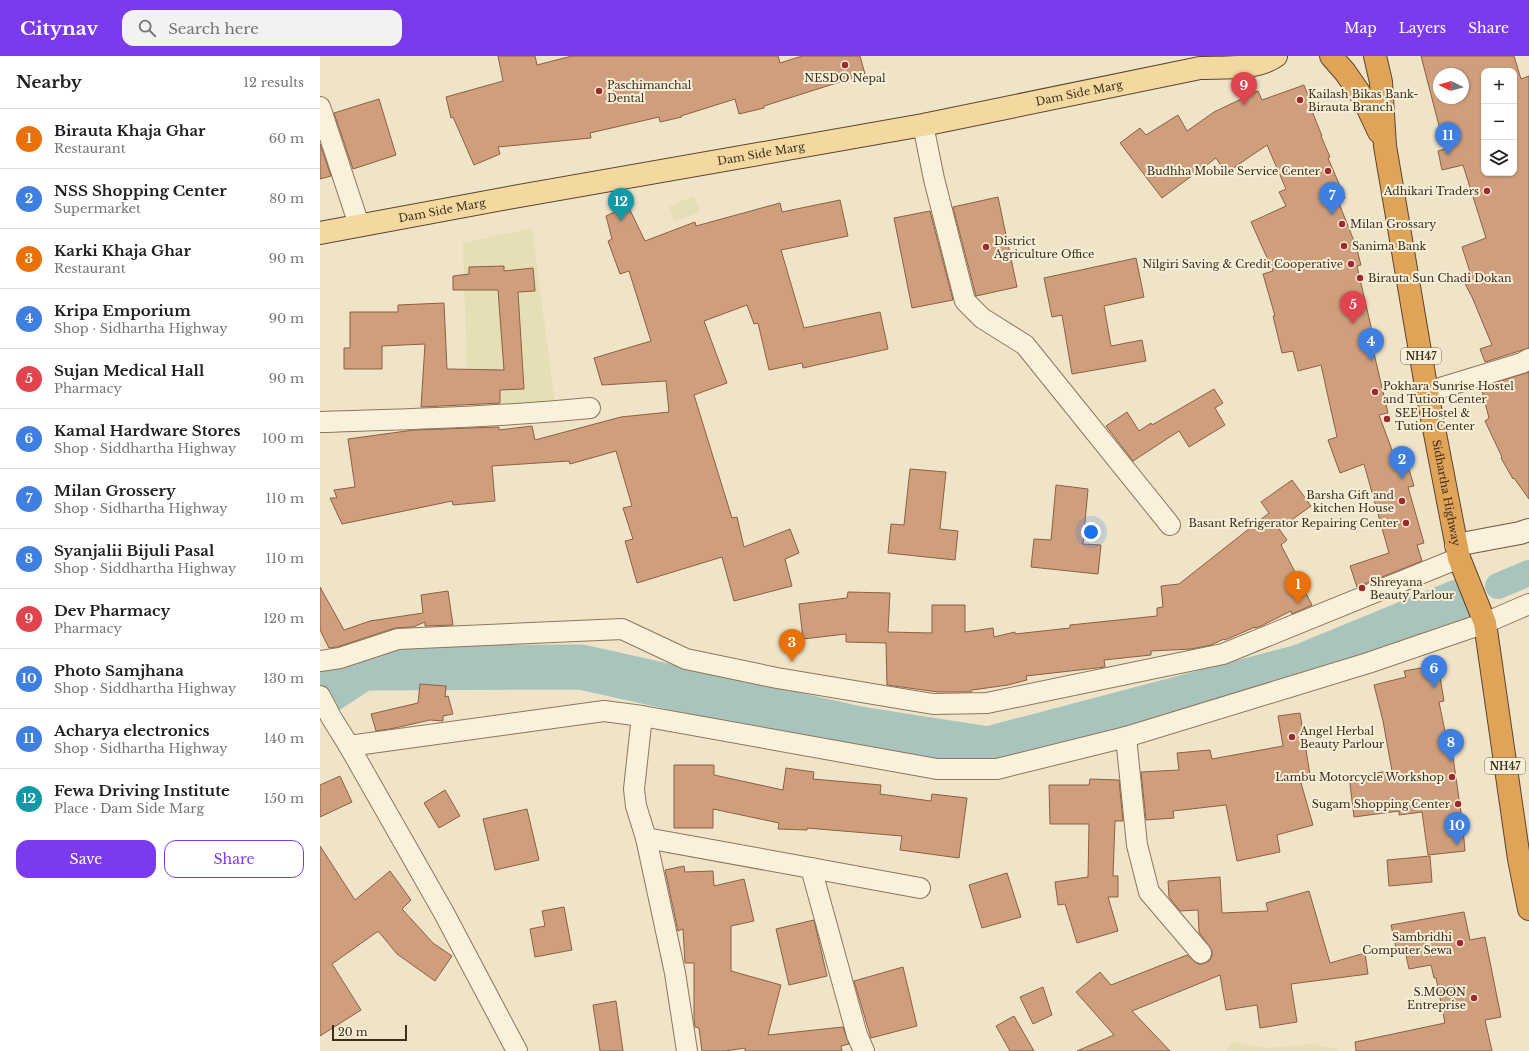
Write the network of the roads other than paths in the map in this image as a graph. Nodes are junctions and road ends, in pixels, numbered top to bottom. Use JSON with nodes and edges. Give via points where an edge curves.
{"nodes":[{"id":1,"x":1221,"y":56,"type":"edge"},
{"id":2,"x":1276,"y":56,"type":"edge"},
{"id":3,"x":1331,"y":56,"type":"edge"},
{"id":4,"x":1375,"y":56,"type":"edge"},
{"id":5,"x":1200,"y":68,"type":"junction"},
{"id":6,"x":320,"y":107,"type":"edge"},
{"id":7,"x":923,"y":125,"type":"junction"},
{"id":8,"x":1385,"y":146,"type":"junction"},
{"id":9,"x":359,"y":225,"type":"junction"},
{"id":10,"x":320,"y":233,"type":"edge"},
{"id":11,"x":1529,"y":359,"type":"edge"},
{"id":12,"x":1427,"y":392,"type":"junction"},
{"id":13,"x":590,"y":408,"type":"dead end"},
{"id":14,"x":320,"y":422,"type":"edge"},
{"id":15,"x":1170,"y":525,"type":"dead end"},
{"id":16,"x":1529,"y":530,"type":"edge"},
{"id":17,"x":1460,"y":556,"type":"junction"},
{"id":18,"x":1529,"y":604,"type":"edge"},
{"id":19,"x":1485,"y":623,"type":"junction"},
{"id":20,"x":320,"y":661,"type":"edge"},
{"id":21,"x":320,"y":696,"type":"edge"},
{"id":22,"x":642,"y":716,"type":"junction"},
{"id":23,"x":1126,"y":737,"type":"junction"},
{"id":24,"x":349,"y":746,"type":"junction"},
{"id":25,"x":646,"y":838,"type":"junction"},
{"id":26,"x":811,"y":868,"type":"junction"},
{"id":27,"x":920,"y":888,"type":"dead end"},
{"id":28,"x":1529,"y":908,"type":"edge"},
{"id":29,"x":1201,"y":953,"type":"dead end"},
{"id":30,"x":517,"y":1051,"type":"edge"},
{"id":31,"x":687,"y":1051,"type":"edge"},
{"id":32,"x":864,"y":1051,"type":"edge"}],
"edges":[{"from":1,"to":5,"type":"main road"},
{"from":2,"to":5,"type":"main road","via":[[1268,62],[1244,66]]},
{"from":3,"to":8,"type":"highway","name":"Sidhartha Highway","number":"NH47","via":[[1363,98]]},
{"from":4,"to":8,"type":"highway","name":"Sidhartha Highway","number":"NH47","via":[[1380,82]]},
{"from":5,"to":7,"type":"main road","name":"Dam Side Marg"},
{"from":6,"to":9,"type":"street"},
{"from":7,"to":9,"type":"main road","name":"Dam Side Marg"},
{"from":7,"to":15,"type":"street","via":[[965,301],[982,318],[1025,345]]},
{"from":8,"to":12,"type":"highway","name":"Sidhartha Highway","number":"NH47"},
{"from":9,"to":10,"type":"main road","name":"Dam Side Marg"},
{"from":11,"to":12,"type":"street"},
{"from":12,"to":17,"type":"highway","name":"Sidhartha Highway","number":"NH47"},
{"from":13,"to":14,"type":"street","via":[[452,418]]},
{"from":16,"to":17,"type":"street"},
{"from":17,"to":19,"type":"highway","name":"Sidhartha Highway","number":"NH47"},
{"from":17,"to":20,"type":"street","via":[[1222,654],[987,703],[933,704],[777,678],[686,659],[622,630],[398,639],[340,658]]},
{"from":18,"to":19,"type":"street"},
{"from":19,"to":23,"type":"street","via":[[1368,663]]},
{"from":19,"to":28,"type":"highway","number":"NH47","via":[[1519,859]]},
{"from":21,"to":24,"type":"street"},
{"from":22,"to":23,"type":"street","via":[[937,768],[997,769]]},
{"from":22,"to":24,"type":"street","via":[[604,711]]},
{"from":22,"to":25,"type":"street","via":[[634,789],[636,806]]},
{"from":23,"to":29,"type":"street","via":[[1138,845],[1149,892]]},
{"from":24,"to":30,"type":"street","via":[[444,913]]},
{"from":25,"to":26,"type":"street"},
{"from":25,"to":31,"type":"street","via":[[675,973]]},
{"from":26,"to":27,"type":"street"},
{"from":26,"to":32,"type":"street","via":[[857,1036]]}]}
